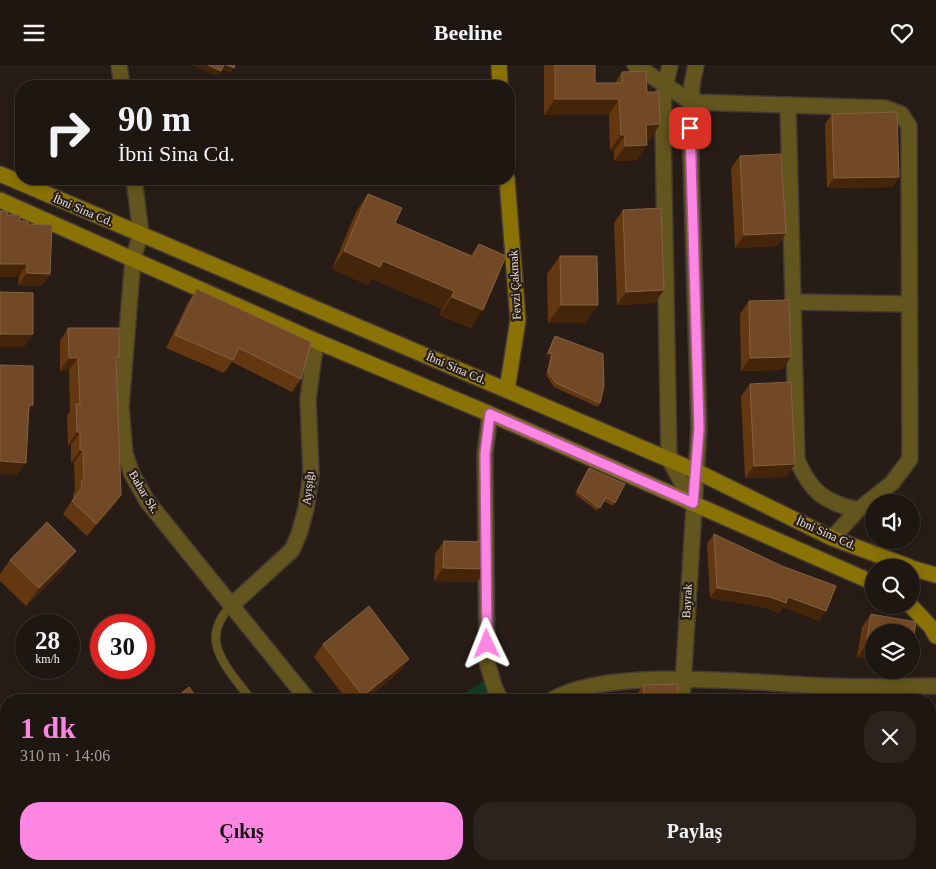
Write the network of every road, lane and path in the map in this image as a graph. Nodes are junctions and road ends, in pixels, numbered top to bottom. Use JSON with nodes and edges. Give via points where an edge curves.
{"nodes":[{"id":1,"x":119,"y":65,"type":"edge"},
{"id":2,"x":499,"y":65,"type":"edge"},
{"id":3,"x":635,"y":65,"type":"edge"},
{"id":4,"x":670,"y":65,"type":"edge"},
{"id":5,"x":696,"y":65,"type":"edge"},
{"id":6,"x":121,"y":80,"type":"edge"},
{"id":7,"x":500,"y":80,"type":"edge"},
{"id":8,"x":665,"y":87,"type":"junction"},
{"id":9,"x":691,"y":101,"type":"junction"},
{"id":10,"x":788,"y":105,"type":"junction"},
{"id":11,"x":0,"y":174,"type":"edge"},
{"id":12,"x":15,"y":180,"type":"edge"},
{"id":13,"x":26,"y":185,"type":"edge"},
{"id":14,"x":135,"y":185,"type":"edge"},
{"id":15,"x":507,"y":185,"type":"edge"},
{"id":16,"x":0,"y":200,"type":"edge"},
{"id":17,"x":141,"y":234,"type":"junction"},
{"id":18,"x":132,"y":258,"type":"junction"},
{"id":19,"x":793,"y":302,"type":"junction"},
{"id":20,"x":910,"y":303,"type":"junction"},
{"id":21,"x":316,"y":341,"type":"junction"},
{"id":22,"x":507,"y":390,"type":"junction"},
{"id":23,"x":490,"y":414,"type":"junction"},
{"id":24,"x":669,"y":459,"type":"junction"},
{"id":25,"x":696,"y":471,"type":"junction"},
{"id":26,"x":693,"y":503,"type":"junction"},
{"id":27,"x":858,"y":510,"type":"junction"},
{"id":28,"x":832,"y":538,"type":"junction"},
{"id":29,"x":887,"y":559,"type":"edge"},
{"id":30,"x":920,"y":571,"type":"edge"},
{"id":31,"x":936,"y":575,"type":"edge"},
{"id":32,"x":865,"y":579,"type":"edge"},
{"id":33,"x":232,"y":605,"type":"junction"},
{"id":34,"x":919,"y":614,"type":"edge"},
{"id":35,"x":936,"y":636,"type":"edge"},
{"id":36,"x":682,"y":680,"type":"junction"},
{"id":37,"x":936,"y":686,"type":"edge"},
{"id":38,"x":246,"y":694,"type":"edge"},
{"id":39,"x":303,"y":694,"type":"edge"},
{"id":40,"x":498,"y":694,"type":"edge"},
{"id":41,"x":565,"y":694,"type":"edge"},
{"id":42,"x":682,"y":694,"type":"edge"}],
"edges":[{"from":1,"to":6,"type":"street"},
{"from":2,"to":7,"type":"main road"},
{"from":3,"to":8,"type":"street"},
{"from":4,"to":8,"type":"street"},
{"from":5,"to":9,"type":"street","name":"Bayrak"},
{"from":8,"to":9,"type":"street"},
{"from":8,"to":24,"type":"street"},
{"from":9,"to":10,"type":"street"},
{"from":9,"to":25,"type":"street","name":"Bayrak","via":[[691,211],[699,428]]},
{"from":10,"to":19,"type":"street"},
{"from":10,"to":20,"type":"street","via":[[885,108],[901,114],[909,126]]},
{"from":11,"to":12,"type":"main road","name":"İbni Sina Cd."},
{"from":13,"to":17,"type":"main road","name":"İbni Sina Cd."},
{"from":14,"to":17,"type":"street"},
{"from":15,"to":22,"type":"main road","name":"Fevzi Çakmak","via":[[518,320]]},
{"from":16,"to":18,"type":"main road","name":"İbni Sina Cd."},
{"from":17,"to":18,"type":"street","name":"Bahar Sk."},
{"from":17,"to":22,"type":"main road","name":"İbni Sina Cd."},
{"from":18,"to":21,"type":"main road","name":"İbni Sina Cd."},
{"from":18,"to":33,"type":"street","name":"Bahar Sk.","via":[[121,407],[124,454],[147,501]]},
{"from":19,"to":20,"type":"street"},
{"from":19,"to":27,"type":"street","via":[[797,460],[805,477],[820,495],[835,505]]},
{"from":20,"to":27,"type":"street","via":[[910,459],[892,483]]},
{"from":21,"to":23,"type":"main road","name":"İbni Sina Cd."},
{"from":21,"to":33,"type":"street","name":"Ayışığı","via":[[308,399],[311,474],[300,534],[292,550]]},
{"from":22,"to":24,"type":"main road","name":"İbni Sina Cd."},
{"from":23,"to":26,"type":"main road","name":"İbni Sina Cd."},
{"from":23,"to":40,"type":"street","via":[[485,454],[487,662]]},
{"from":24,"to":25,"type":"main road","name":"İbni Sina Cd."},
{"from":24,"to":26,"type":"street"},
{"from":25,"to":26,"type":"street","name":"Bayrak"},
{"from":25,"to":28,"type":"main road","name":"İbni Sina Cd."},
{"from":26,"to":32,"type":"main road","name":"İbni Sina Cd."},
{"from":26,"to":36,"type":"street","name":"Bayrak"},
{"from":27,"to":28,"type":"street"},
{"from":28,"to":29,"type":"main road","name":"İbni Sina Cd."},
{"from":30,"to":31,"type":"main road","name":"İbni Sina Cd."},
{"from":33,"to":38,"type":"lane","via":[[216,626],[215,645]]},
{"from":33,"to":39,"type":"street","name":"Bahar Sk."},
{"from":34,"to":35,"type":"main road"},
{"from":36,"to":37,"type":"street","via":[[829,686]]},
{"from":36,"to":41,"type":"street","via":[[605,683],[580,687]]},
{"from":36,"to":42,"type":"street","name":"Bayrak"}]}
